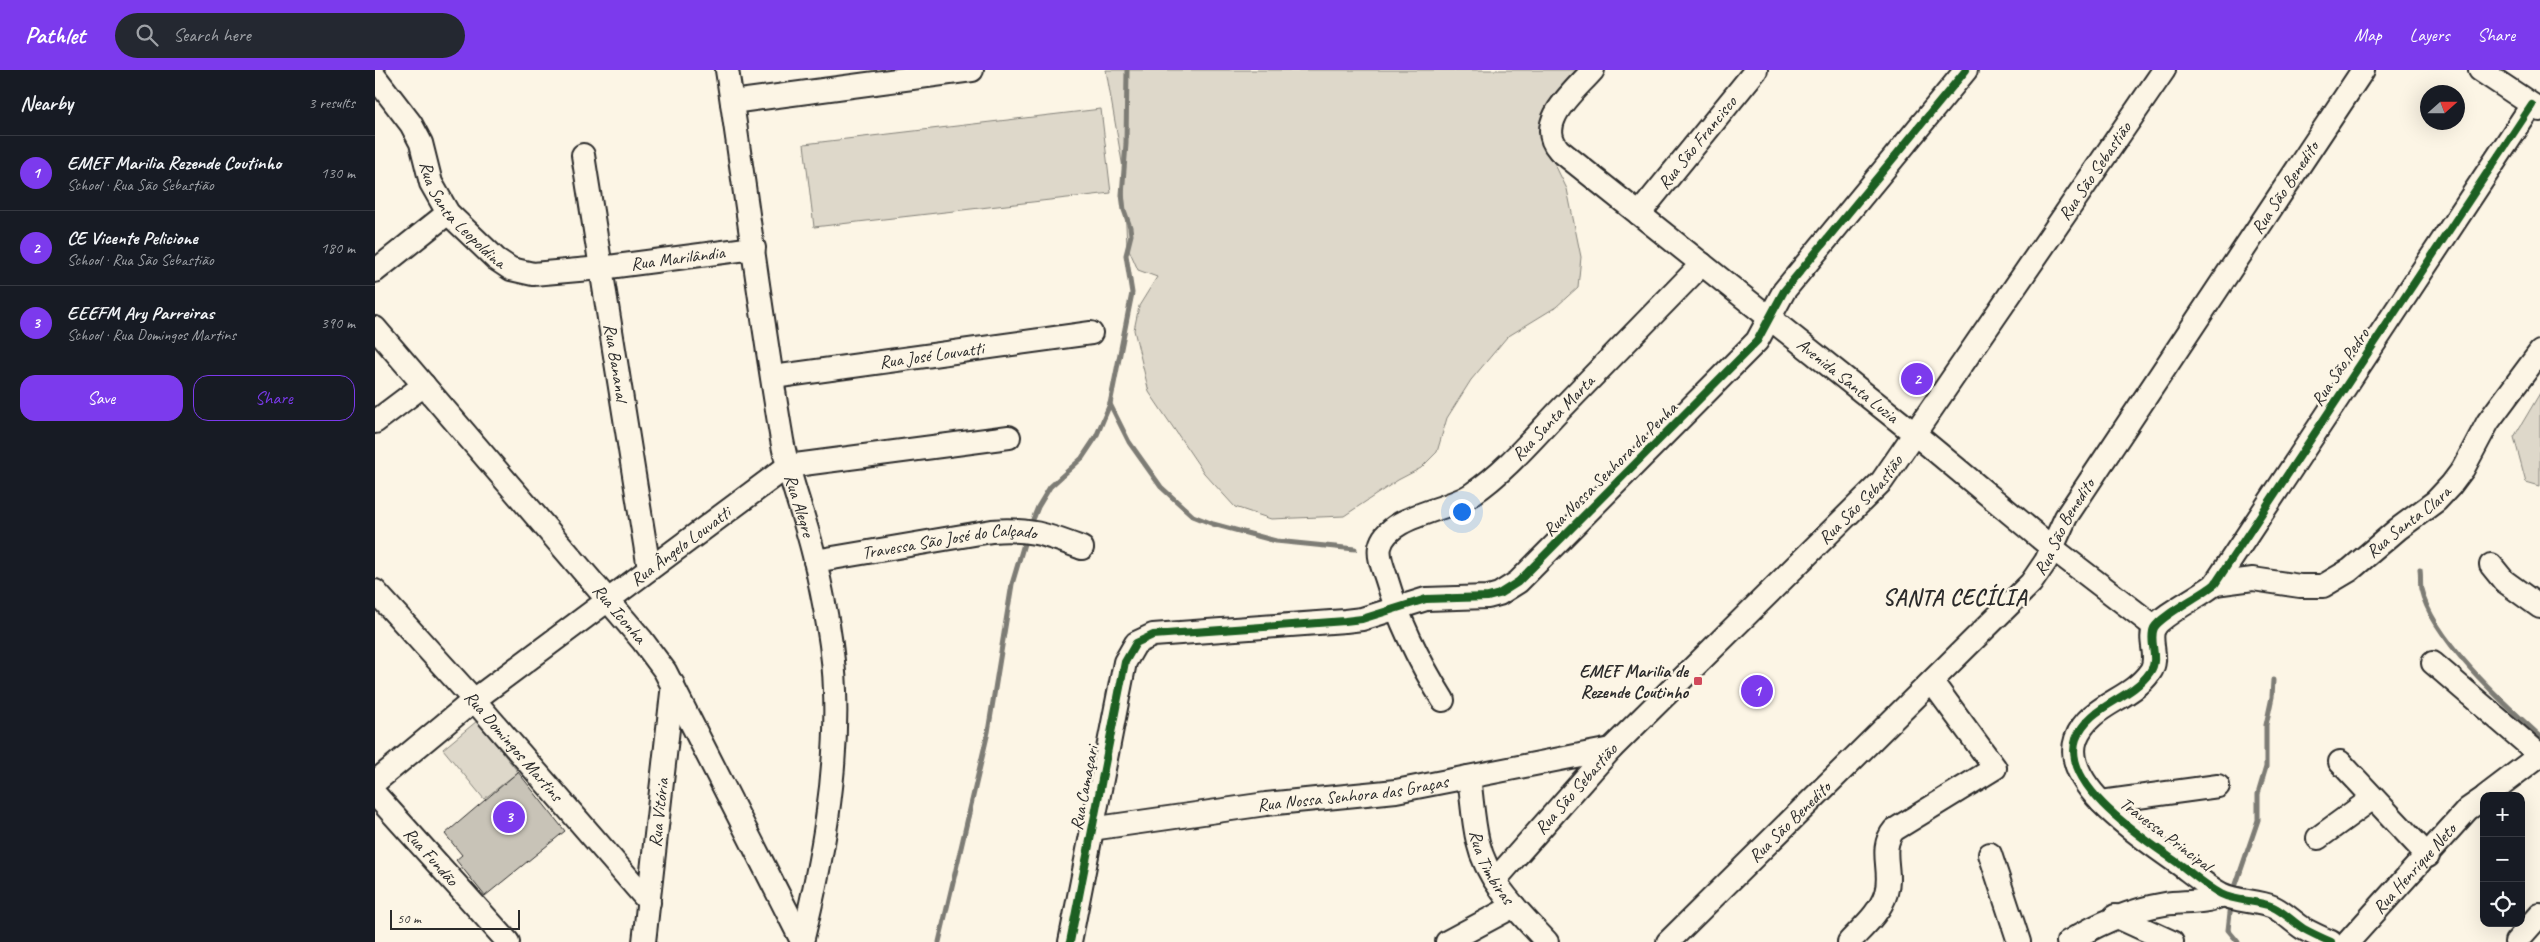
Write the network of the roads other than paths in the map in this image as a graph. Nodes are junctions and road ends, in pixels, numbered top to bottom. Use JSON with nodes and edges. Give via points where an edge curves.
{"nodes":[{"id":1,"x":727,"y":70,"type":"edge"},
{"id":2,"x":972,"y":70,"type":"edge"},
{"id":3,"x":1593,"y":70,"type":"edge"},
{"id":4,"x":1756,"y":70,"type":"edge"},
{"id":5,"x":1965,"y":70,"type":"edge"},
{"id":6,"x":2164,"y":70,"type":"edge"},
{"id":7,"x":2363,"y":70,"type":"edge"},
{"id":8,"x":2480,"y":70,"type":"edge"},
{"id":9,"x":375,"y":77,"type":"edge"},
{"id":10,"x":732,"y":102,"type":"junction"},
{"id":11,"x":2536,"y":108,"type":"edge"},
{"id":12,"x":583,"y":155,"type":"dead end"},
{"id":13,"x":447,"y":213,"type":"junction"},
{"id":14,"x":1639,"y":214,"type":"junction"},
{"id":15,"x":754,"y":248,"type":"junction"},
{"id":16,"x":1702,"y":264,"type":"junction"},
{"id":17,"x":601,"y":268,"type":"junction"},
{"id":18,"x":375,"y":271,"type":"edge"},
{"id":19,"x":1769,"y":318,"type":"junction"},
{"id":20,"x":375,"y":328,"type":"edge"},
{"id":21,"x":1091,"y":332,"type":"dead end"},
{"id":22,"x":2540,"y":352,"type":"edge"},
{"id":23,"x":773,"y":378,"type":"junction"},
{"id":24,"x":424,"y":385,"type":"junction"},
{"id":25,"x":375,"y":422,"type":"edge"},
{"id":26,"x":1915,"y":434,"type":"junction"},
{"id":27,"x":1009,"y":437,"type":"dead end"},
{"id":28,"x":788,"y":466,"type":"junction"},
{"id":29,"x":2051,"y":547,"type":"junction"},
{"id":30,"x":1082,"y":548,"type":"dead end"},
{"id":31,"x":815,"y":561,"type":"junction"},
{"id":32,"x":2491,"y":565,"type":"dead end"},
{"id":33,"x":649,"y":569,"type":"junction"},
{"id":34,"x":2215,"y":584,"type":"junction"},
{"id":35,"x":375,"y":591,"type":"edge"},
{"id":36,"x":608,"y":600,"type":"junction"},
{"id":37,"x":2540,"y":607,"type":"edge"},
{"id":38,"x":1395,"y":608,"type":"junction"},
{"id":39,"x":2155,"y":627,"type":"junction"},
{"id":40,"x":1136,"y":643,"type":"joint"},
{"id":41,"x":2433,"y":663,"type":"dead end"},
{"id":42,"x":1932,"y":682,"type":"junction"},
{"id":43,"x":673,"y":684,"type":"junction"},
{"id":44,"x":474,"y":700,"type":"junction"},
{"id":45,"x":1443,"y":700,"type":"dead end"},
{"id":46,"x":1611,"y":749,"type":"junction"},
{"id":47,"x":2540,"y":755,"type":"edge"},
{"id":48,"x":2340,"y":762,"type":"dead end"},
{"id":49,"x":1469,"y":777,"type":"junction"},
{"id":50,"x":375,"y":782,"type":"edge"},
{"id":51,"x":2218,"y":786,"type":"dead end"},
{"id":52,"x":2492,"y":792,"type":"edge"},
{"id":53,"x":375,"y":794,"type":"edge"},
{"id":54,"x":2373,"y":798,"type":"junction"},
{"id":55,"x":2480,"y":801,"type":"edge"},
{"id":56,"x":2101,"y":802,"type":"junction"},
{"id":57,"x":1091,"y":829,"type":"junction"},
{"id":58,"x":2318,"y":838,"type":"dead end"},
{"id":59,"x":1990,"y":854,"type":"dead end"},
{"id":60,"x":2428,"y":856,"type":"junction"},
{"id":61,"x":1495,"y":880,"type":"junction"},
{"id":62,"x":2222,"y":895,"type":"junction"},
{"id":63,"x":649,"y":902,"type":"junction"},
{"id":64,"x":1514,"y":906,"type":"junction"},
{"id":65,"x":2540,"y":915,"type":"edge"},
{"id":66,"x":2115,"y":916,"type":"junction"},
{"id":67,"x":802,"y":941,"type":"edge"},
{"id":68,"x":508,"y":942,"type":"edge"},
{"id":69,"x":645,"y":942,"type":"edge"},
{"id":70,"x":1070,"y":942,"type":"edge"},
{"id":71,"x":1447,"y":942,"type":"edge"},
{"id":72,"x":1547,"y":942,"type":"edge"},
{"id":73,"x":1668,"y":942,"type":"edge"},
{"id":74,"x":1849,"y":942,"type":"edge"},
{"id":75,"x":2019,"y":942,"type":"edge"},
{"id":76,"x":2068,"y":942,"type":"edge"},
{"id":77,"x":2172,"y":942,"type":"edge"},
{"id":78,"x":2331,"y":942,"type":"edge"},
{"id":79,"x":2348,"y":942,"type":"edge"},
{"id":80,"x":2516,"y":942,"type":"edge"}],
"edges":[{"from":1,"to":10,"type":"street","name":"Rua Alegre"},
{"from":2,"to":10,"type":"street"},
{"from":3,"to":14,"type":"street","name":"Avenida Santa Luzia","via":[[1557,112],[1549,129],[1553,143]]},
{"from":4,"to":14,"type":"street","name":"Rua São Francisco"},
{"from":5,"to":19,"type":"street","name":"Rua Nossa Senhora da Penha","via":[[1784,291]]},
{"from":6,"to":26,"type":"street","name":"Rua São Sebastião"},
{"from":7,"to":29,"type":"street","name":"Rua São Benedito","via":[[2066,517]]},
{"from":8,"to":11,"type":"street"},
{"from":9,"to":13,"type":"street","name":"Rua Santa Leopoldina","via":[[411,124],[421,143],[431,183]]},
{"from":10,"to":15,"type":"street","name":"Rua Alegre"},
{"from":11,"to":34,"type":"street","name":"Rua São Pedro"},
{"from":12,"to":17,"type":"street","name":"Rua Bananal"},
{"from":13,"to":17,"type":"street","name":"Rua Santa Leopoldina","via":[[496,260],[511,269],[533,274]]},
{"from":13,"to":18,"type":"street"},
{"from":14,"to":16,"type":"street","name":"Avenida Santa Luzia"},
{"from":15,"to":17,"type":"street","name":"Rua Marilândia"},
{"from":15,"to":23,"type":"street","name":"Rua Alegre"},
{"from":16,"to":19,"type":"street","name":"Avenida Santa Luzia"},
{"from":16,"to":38,"type":"street","name":"Rua Santa Marta","via":[[1487,482],[1454,504],[1404,520],[1389,533],[1380,548],[1381,561]]},
{"from":17,"to":33,"type":"street","name":"Rua Bananal"},
{"from":19,"to":26,"type":"street","name":"Avenida Santa Luzia"},
{"from":19,"to":38,"type":"street","name":"Rua Nossa Senhora da Penha","via":[[1757,342],[1518,582],[1488,597],[1426,600]]},
{"from":20,"to":24,"type":"street","name":"Rua Iconha"},
{"from":21,"to":23,"type":"street","name":"Rua José Louvatti"},
{"from":22,"to":34,"type":"street","name":"Rua Santa Clara","via":[[2488,422],[2451,485],[2436,501],[2398,528],[2350,570],[2323,586],[2253,579]]},
{"from":23,"to":28,"type":"street","name":"Rua Alegre"},
{"from":24,"to":25,"type":"street"},
{"from":24,"to":36,"type":"street","name":"Rua Iconha"},
{"from":26,"to":29,"type":"street","name":"Avenida Santa Luzia"},
{"from":26,"to":46,"type":"street","name":"Rua São Sebastião","via":[[1882,481]]},
{"from":27,"to":28,"type":"street","name":"Rua Ângelo Louvatti"},
{"from":28,"to":31,"type":"street","name":"Rua Alegre"},
{"from":28,"to":33,"type":"street","name":"Rua Ângelo Louvatti"},
{"from":29,"to":39,"type":"street","name":"Avenida Santa Luzia"},
{"from":29,"to":42,"type":"street","name":"Rua São Benedito","via":[[2040,572],[2031,583]]},
{"from":30,"to":31,"type":"street","name":"Travessa São José do Calçado","via":[[1045,534],[1015,529]]},
{"from":31,"to":67,"type":"street","name":"Rua Alegre","via":[[831,647],[835,730],[820,862]]},
{"from":32,"to":37,"type":"street","via":[[2504,581]]},
{"from":33,"to":36,"type":"street","name":"Rua Ângelo Louvatti"},
{"from":34,"to":39,"type":"street","name":"Rua São Pedro","via":[[2166,616]]},
{"from":35,"to":44,"type":"street","name":"Rua Domingos Martins"},
{"from":36,"to":43,"type":"street","name":"Rua Iconha"},
{"from":36,"to":44,"type":"street","name":"Rua Ângelo Louvatti"},
{"from":38,"to":40,"type":"street","name":"Rua Nossa Senhora da Penha","via":[[1345,621],[1153,635]]},
{"from":38,"to":45,"type":"street","via":[[1419,662]]},
{"from":39,"to":56,"type":"street","name":"Travessa Principal","via":[[2155,660],[2151,672],[2092,715],[2076,740],[2075,764]]},
{"from":40,"to":57,"type":"street","name":"Rua Camaçari","via":[[1125,662]]},
{"from":41,"to":47,"type":"street"},
{"from":42,"to":73,"type":"street","name":"Rua São Benedito"},
{"from":42,"to":74,"type":"street","via":[[1995,768],[1894,830],[1886,850],[1889,878],[1886,894],[1876,913]]},
{"from":43,"to":63,"type":"street","name":"Rua Vitória"},
{"from":43,"to":67,"type":"street","name":"Rua Iconha"},
{"from":44,"to":50,"type":"street","name":"Rua Ângelo Louvatti"},
{"from":44,"to":63,"type":"street","name":"Rua Domingos Martins"},
{"from":46,"to":49,"type":"street","name":"Rua Nossa Senhora das Graças"},
{"from":46,"to":61,"type":"street","name":"Rua São Sebastião"},
{"from":47,"to":52,"type":"street","name":"Rua Henrique Neto"},
{"from":48,"to":54,"type":"street"},
{"from":49,"to":57,"type":"street","name":"Rua Nossa Senhora das Graças","via":[[1396,791],[1257,805]]},
{"from":49,"to":61,"type":"street","name":"Rua Timbiras","via":[[1478,843]]},
{"from":51,"to":56,"type":"street"},
{"from":53,"to":68,"type":"street","name":"Rua Fundão"},
{"from":54,"to":58,"type":"street"},
{"from":54,"to":60,"type":"street"},
{"from":55,"to":60,"type":"street","name":"Rua Henrique Neto"},
{"from":56,"to":62,"type":"street","name":"Travessa Principal","via":[[2136,833]]},
{"from":57,"to":70,"type":"street","name":"Rua Camaçari"},
{"from":59,"to":75,"type":"street"},
{"from":60,"to":79,"type":"street","name":"Rua Henrique Neto"},
{"from":61,"to":64,"type":"street","name":"Rua Timbiras"},
{"from":62,"to":66,"type":"street"},
{"from":62,"to":78,"type":"street","via":[[2273,908]]},
{"from":63,"to":69,"type":"street","name":"Rua Vitória"},
{"from":64,"to":71,"type":"street"},
{"from":64,"to":72,"type":"street","name":"Rua Timbiras"},
{"from":65,"to":80,"type":"street"},
{"from":66,"to":76,"type":"street"},
{"from":66,"to":77,"type":"street"}]}
